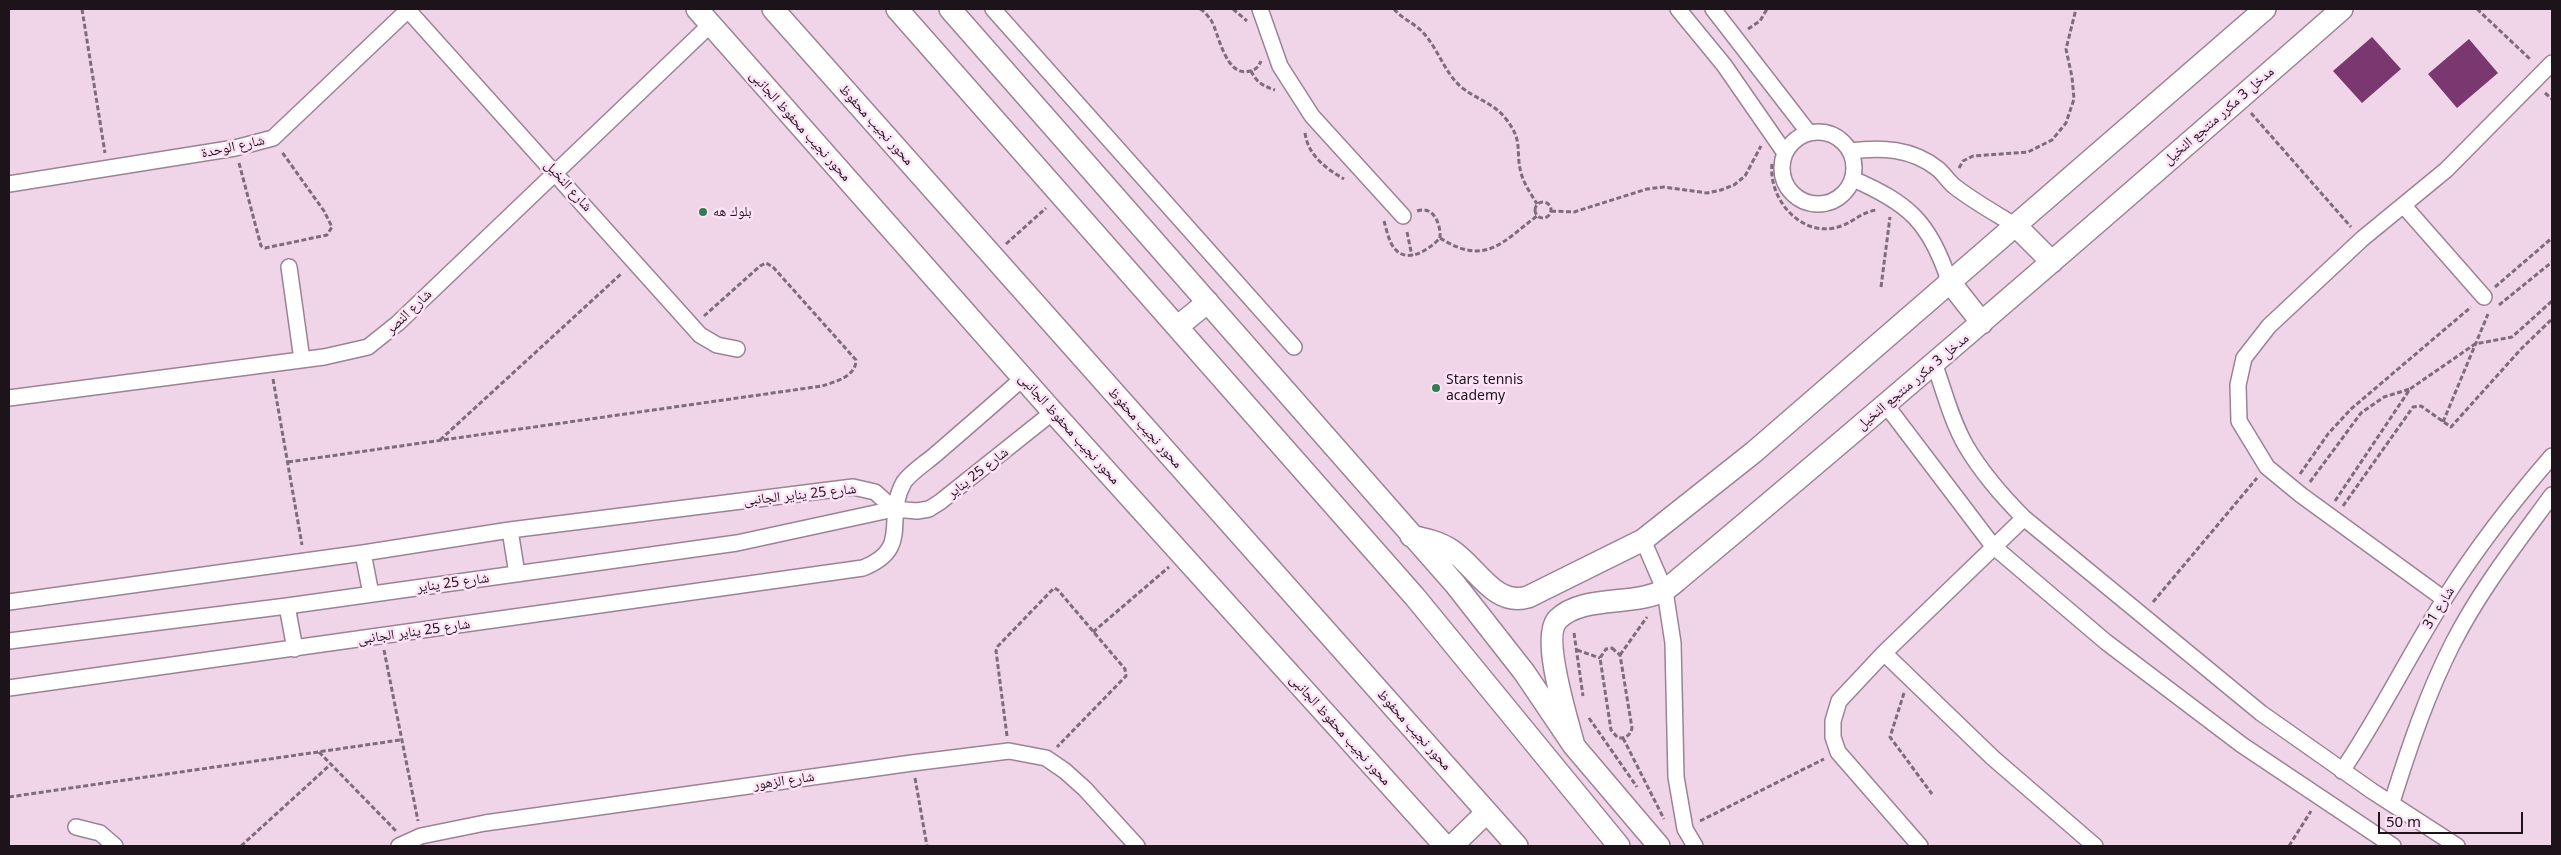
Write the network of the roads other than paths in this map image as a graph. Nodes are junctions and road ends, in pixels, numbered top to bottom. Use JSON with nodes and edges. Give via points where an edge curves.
{"nodes":[{"id":1,"x":407,"y":9,"type":"edge"},
{"id":2,"x":696,"y":9,"type":"edge"},
{"id":3,"x":773,"y":9,"type":"edge"},
{"id":4,"x":897,"y":9,"type":"edge"},
{"id":5,"x":950,"y":9,"type":"edge"},
{"id":6,"x":993,"y":9,"type":"edge"},
{"id":7,"x":1260,"y":9,"type":"edge"},
{"id":8,"x":1678,"y":9,"type":"edge"},
{"id":9,"x":1714,"y":9,"type":"edge"},
{"id":10,"x":2265,"y":9,"type":"edge"},
{"id":11,"x":2342,"y":9,"type":"edge"},
{"id":12,"x":710,"y":25,"type":"junction"},
{"id":13,"x":2548,"y":68,"type":"edge"},
{"id":14,"x":1809,"y":133,"type":"junction"},
{"id":15,"x":1850,"y":150,"type":"junction"},
{"id":16,"x":1785,"y":153,"type":"junction"},
{"id":17,"x":555,"y":172,"type":"junction"},
{"id":18,"x":1853,"y":179,"type":"junction"},
{"id":19,"x":9,"y":184,"type":"edge"},
{"id":20,"x":2404,"y":206,"type":"junction"},
{"id":21,"x":1403,"y":216,"type":"road end"},
{"id":22,"x":2016,"y":226,"type":"junction"},
{"id":23,"x":2052,"y":262,"type":"junction"},
{"id":24,"x":289,"y":267,"type":"dead end"},
{"id":25,"x":1949,"y":281,"type":"junction"},
{"id":26,"x":2484,"y":296,"type":"road end"},
{"id":27,"x":1208,"y":302,"type":"junction"},
{"id":28,"x":1982,"y":323,"type":"junction"},
{"id":29,"x":1177,"y":327,"type":"junction"},
{"id":30,"x":1294,"y":347,"type":"dead end"},
{"id":31,"x":737,"y":349,"type":"dead end"},
{"id":32,"x":302,"y":360,"type":"junction"},
{"id":33,"x":1934,"y":363,"type":"junction"},
{"id":34,"x":1023,"y":378,"type":"junction"},
{"id":35,"x":9,"y":398,"type":"edge"},
{"id":36,"x":1886,"y":405,"type":"junction"},
{"id":37,"x":1053,"y":412,"type":"junction"},
{"id":38,"x":2552,"y":456,"type":"edge"},
{"id":39,"x":2552,"y":495,"type":"edge"},
{"id":40,"x":894,"y":509,"type":"junction"},
{"id":41,"x":2024,"y":518,"type":"junction"},
{"id":42,"x":510,"y":530,"type":"junction"},
{"id":43,"x":1411,"y":536,"type":"junction"},
{"id":44,"x":1642,"y":540,"type":"junction"},
{"id":45,"x":1993,"y":546,"type":"junction"},
{"id":46,"x":363,"y":553,"type":"junction"},
{"id":47,"x":516,"y":574,"type":"junction"},
{"id":48,"x":1665,"y":591,"type":"junction"},
{"id":49,"x":371,"y":594,"type":"junction"},
{"id":50,"x":2444,"y":599,"type":"junction"},
{"id":51,"x":9,"y":602,"type":"edge"},
{"id":52,"x":287,"y":606,"type":"junction"},
{"id":53,"x":9,"y":641,"type":"edge"},
{"id":54,"x":295,"y":649,"type":"junction"},
{"id":55,"x":1884,"y":652,"type":"junction"},
{"id":56,"x":9,"y":688,"type":"edge"},
{"id":57,"x":1574,"y":746,"type":"junction"},
{"id":58,"x":2342,"y":771,"type":"junction"},
{"id":59,"x":2392,"y":802,"type":"junction"},
{"id":60,"x":1487,"y":812,"type":"junction"},
{"id":61,"x":76,"y":827,"type":"dead end"},
{"id":62,"x":403,"y":844,"type":"edge"},
{"id":63,"x":115,"y":846,"type":"edge"},
{"id":64,"x":1137,"y":846,"type":"edge"},
{"id":65,"x":1445,"y":846,"type":"edge"},
{"id":66,"x":1452,"y":846,"type":"edge"},
{"id":67,"x":1517,"y":846,"type":"edge"},
{"id":68,"x":1619,"y":846,"type":"edge"},
{"id":69,"x":1659,"y":846,"type":"edge"},
{"id":70,"x":1695,"y":846,"type":"edge"},
{"id":71,"x":1920,"y":846,"type":"edge"},
{"id":72,"x":2095,"y":846,"type":"edge"},
{"id":73,"x":2393,"y":846,"type":"edge"},
{"id":74,"x":2457,"y":846,"type":"edge"}],
"edges":[{"from":1,"to":17,"type":"street","name":"شارع النخيل"},
{"from":1,"to":19,"type":"street","name":"شارع الوحدة","via":[[273,138],[235,148]]},
{"from":2,"to":12,"type":"street","name":"محور نجيب محفوظ الجانبى"},
{"from":3,"to":60,"type":"street","name":"محور نجيب محفوظ"},
{"from":4,"to":29,"type":"street"},
{"from":5,"to":27,"type":"street"},
{"from":6,"to":30,"type":"street"},
{"from":7,"to":21,"type":"street","via":[[1280,66],[1312,116]]},
{"from":8,"to":16,"type":"street","via":[[1724,65]]},
{"from":9,"to":14,"type":"street"},
{"from":10,"to":22,"type":"street"},
{"from":11,"to":23,"type":"street","name":"مدخل 3 مكرر منتجع النخيل"},
{"from":12,"to":17,"type":"street","name":"شارع النصر"},
{"from":12,"to":34,"type":"street","name":"محور نجيب محفوظ الجانبى"},
{"from":13,"to":20,"type":"street","via":[[2453,164]]},
{"from":14,"to":15,"type":"street","via":[[1832,135]]},
{"from":14,"to":16,"type":"street","via":[[1799,137]]},
{"from":15,"to":18,"type":"street"},
{"from":15,"to":22,"type":"street","via":[[1892,149],[1909,154],[1939,169],[1952,184]]},
{"from":16,"to":18,"type":"street","via":[[1783,179],[1799,199],[1812,204],[1837,199],[1847,191]]},
{"from":17,"to":31,"type":"street","name":"شارع النخيل","via":[[700,335],[717,345]]},
{"from":17,"to":32,"type":"street","name":"شارع النصر","via":[[383,337],[368,347]]},
{"from":18,"to":25,"type":"street","via":[[1880,190],[1914,214],[1942,261]]},
{"from":20,"to":26,"type":"street"},
{"from":20,"to":50,"type":"street","via":[[2269,326],[2244,358],[2238,385],[2239,421],[2267,466],[2296,491]]},
{"from":22,"to":23,"type":"street"},
{"from":22,"to":25,"type":"street"},
{"from":23,"to":28,"type":"street","name":"مدخل 3 مكرر منتجع النخيل"},
{"from":24,"to":32,"type":"street"},
{"from":25,"to":28,"type":"street"},
{"from":25,"to":44,"type":"street","via":[[1754,452]]},
{"from":27,"to":29,"type":"street"},
{"from":27,"to":43,"type":"street"},
{"from":28,"to":33,"type":"street","name":"مدخل 3 مكرر منتجع النخيل"},
{"from":29,"to":68,"type":"street","via":[[1415,597]]},
{"from":32,"to":35,"type":"street","name":"شارع النصر"},
{"from":33,"to":36,"type":"street","name":"مدخل 3 مكرر منتجع النخيل"},
{"from":33,"to":41,"type":"street","via":[[1966,445],[1999,493]]},
{"from":34,"to":37,"type":"street","name":"محور نجيب محفوظ الجانبى"},
{"from":34,"to":40,"type":"street","via":[[905,481]]},
{"from":36,"to":45,"type":"street"},
{"from":36,"to":48,"type":"street","name":"مدخل 3 مكرر منتجع النخيل"},
{"from":37,"to":40,"type":"street","name":"شارع 25 يناير","via":[[929,509]]},
{"from":37,"to":65,"type":"street","name":"محور نجيب محفوظ الجانبى"},
{"from":38,"to":50,"type":"street","name":"شارع 31","via":[[2477,548]]},
{"from":39,"to":59,"type":"street","via":[[2492,578],[2454,642],[2428,698]]},
{"from":40,"to":42,"type":"street","name":"شارع 25 يناير الجانبى","via":[[875,492],[853,487]]},
{"from":40,"to":47,"type":"street","name":"شارع 25 يناير","via":[[737,543]]},
{"from":40,"to":54,"type":"street","name":"شارع 25 يناير الجانبى","via":[[896,537],[891,547],[878,561],[863,568]]},
{"from":41,"to":45,"type":"street"},
{"from":41,"to":58,"type":"street","via":[[2261,713]]},
{"from":42,"to":46,"type":"street","name":"شارع 25 يناير الجانبى"},
{"from":42,"to":47,"type":"street"},
{"from":43,"to":44,"type":"street","via":[[1450,549],[1500,596],[1512,600],[1528,597]]},
{"from":43,"to":57,"type":"street","via":[[1490,628]]},
{"from":44,"to":48,"type":"street"},
{"from":45,"to":55,"type":"street"},
{"from":45,"to":73,"type":"street","via":[[2106,642],[2242,745]]},
{"from":46,"to":49,"type":"street"},
{"from":46,"to":51,"type":"street","name":"شارع 25 يناير الجانبى"},
{"from":47,"to":49,"type":"street","name":"شارع 25 يناير"},
{"from":48,"to":57,"type":"street","name":"مدخل 3 مكرر منتجع النخيل","via":[[1571,611],[1552,627],[1551,655]]},
{"from":48,"to":70,"type":"street","via":[[1673,643],[1676,777],[1686,829]]},
{"from":49,"to":52,"type":"street","name":"شارع 25 يناير"},
{"from":50,"to":58,"type":"street","name":"شارع 31"},
{"from":52,"to":53,"type":"street","name":"شارع 25 يناير"},
{"from":52,"to":54,"type":"street"},
{"from":54,"to":56,"type":"street","name":"شارع 25 يناير الجانبى"},
{"from":55,"to":71,"type":"street","via":[[1839,701],[1833,721],[1833,737],[1838,752]]},
{"from":55,"to":72,"type":"street","via":[[1993,758]]},
{"from":57,"to":69,"type":"street"},
{"from":58,"to":59,"type":"street"},
{"from":59,"to":74,"type":"street"},
{"from":60,"to":66,"type":"street"},
{"from":60,"to":67,"type":"street","name":"محور نجيب محفوظ"},
{"from":61,"to":63,"type":"street","via":[[100,833]]},
{"from":62,"to":64,"type":"street","name":"شارع الزهور","via":[[421,836],[485,823],[1009,751],[1046,758],[1085,788]]}]}
